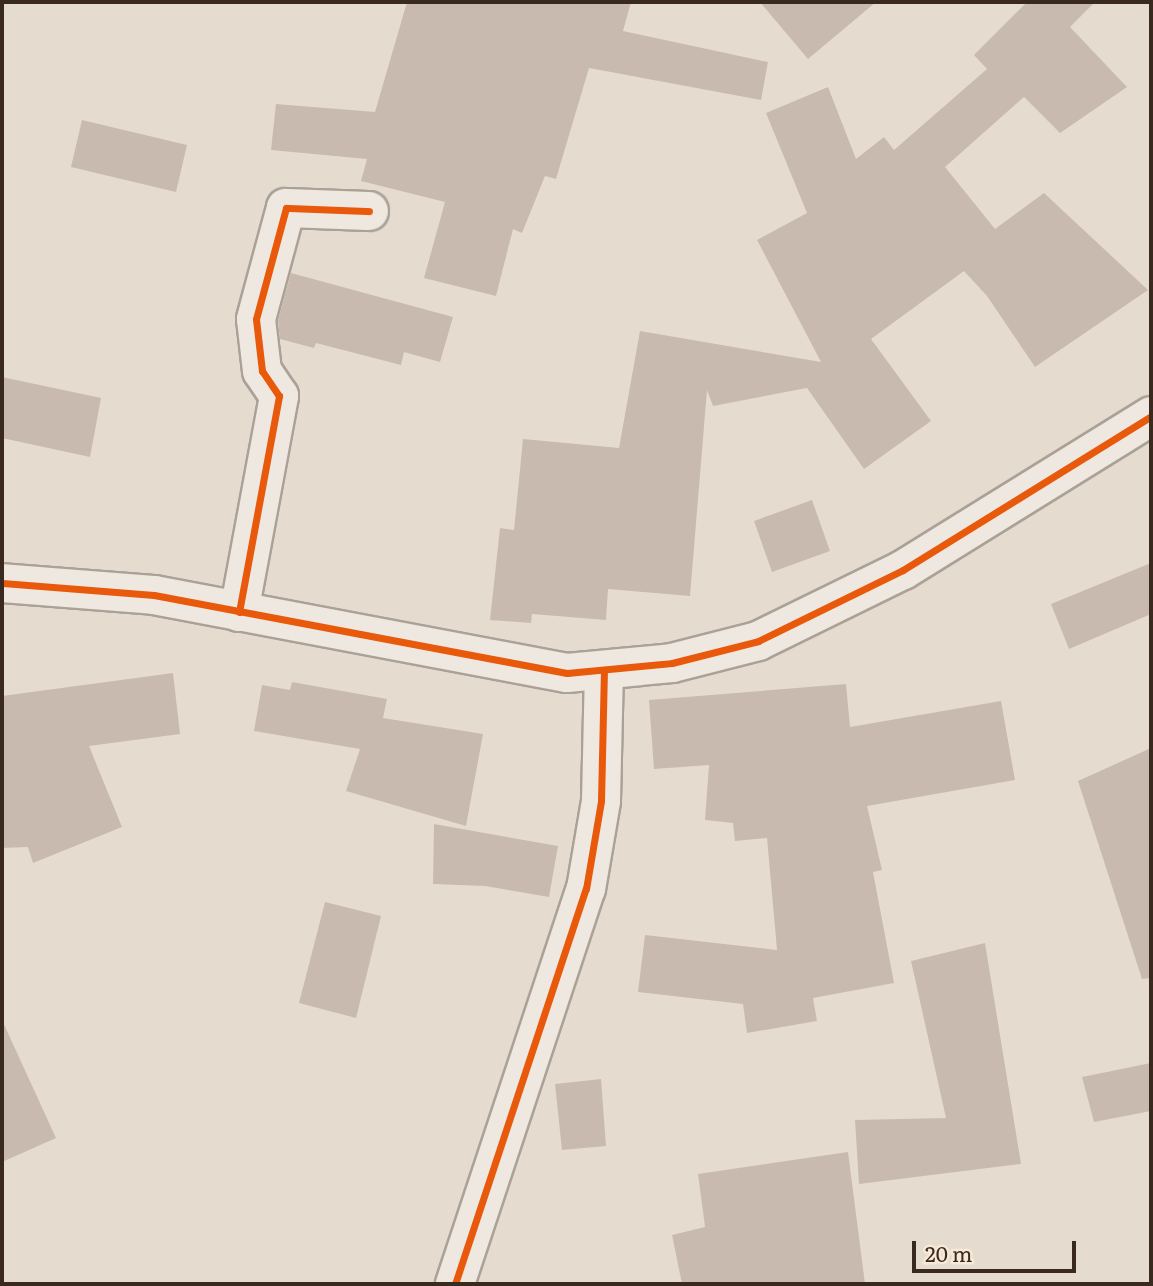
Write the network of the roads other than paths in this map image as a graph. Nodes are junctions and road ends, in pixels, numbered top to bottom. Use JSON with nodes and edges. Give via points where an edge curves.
{"nodes":[{"id":1,"x":369,"y":211,"type":"dead end"},
{"id":2,"x":1151,"y":416,"type":"edge"},
{"id":3,"x":2,"y":583,"type":"edge"},
{"id":4,"x":239,"y":612,"type":"junction"},
{"id":5,"x":604,"y":670,"type":"junction"},
{"id":6,"x":455,"y":1284,"type":"edge"}],
"edges":[{"from":1,"to":4,"type":"street","via":[[286,208],[256,319],[262,371],[279,396]]},
{"from":2,"to":5,"type":"street","via":[[903,570],[758,641],[672,663]]},
{"from":3,"to":4,"type":"street","via":[[155,596]]},
{"from":4,"to":5,"type":"street","via":[[568,673]]},
{"from":5,"to":6,"type":"street","via":[[601,801],[586,889]]}]}
